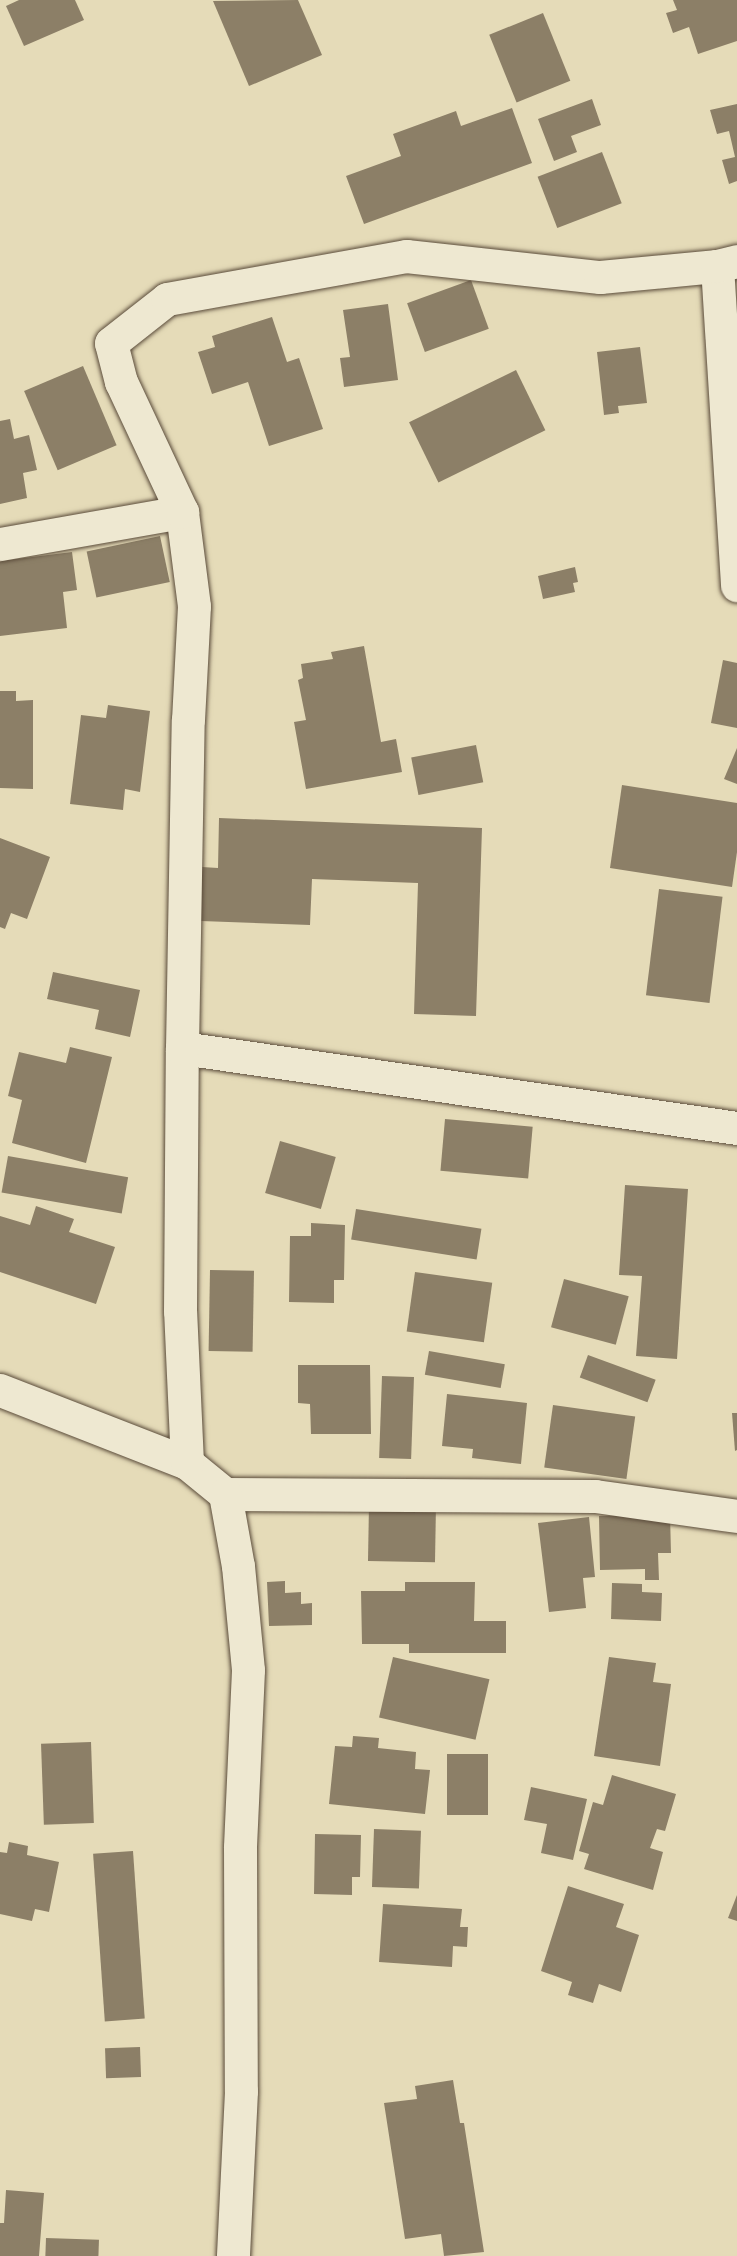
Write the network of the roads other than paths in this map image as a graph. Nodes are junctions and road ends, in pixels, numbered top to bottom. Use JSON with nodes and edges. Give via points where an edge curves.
{"nodes":[{"id":1,"x":727,"y":264,"type":"edge"},
{"id":2,"x":182,"y":512,"type":"junction"},
{"id":3,"x":0,"y":544,"type":"edge"},
{"id":4,"x":737,"y":585,"type":"edge"},
{"id":5,"x":182,"y":1048,"type":"junction"},
{"id":6,"x":737,"y":1128,"type":"edge"},
{"id":7,"x":0,"y":1390,"type":"edge"},
{"id":8,"x":187,"y":1462,"type":"junction"},
{"id":9,"x":225,"y":1494,"type":"junction"},
{"id":10,"x":737,"y":1515,"type":"edge"},
{"id":11,"x":233,"y":2256,"type":"edge"}],
"edges":[{"from":1,"to":2,"type":"street","via":[[600,277],[406,256],[166,299],[111,342],[121,382]]},
{"from":1,"to":4,"type":"street"},
{"from":2,"to":3,"type":"street"},
{"from":2,"to":5,"type":"street","via":[[194,606]]},
{"from":5,"to":6,"type":"street"},
{"from":5,"to":8,"type":"street","via":[[180,1311]]},
{"from":7,"to":8,"type":"street"},
{"from":8,"to":9,"type":"street"},
{"from":9,"to":10,"type":"street","via":[[595,1496]]},
{"from":9,"to":11,"type":"street","via":[[238,1566],[248,1670],[240,1848],[241,2091]]}]}
